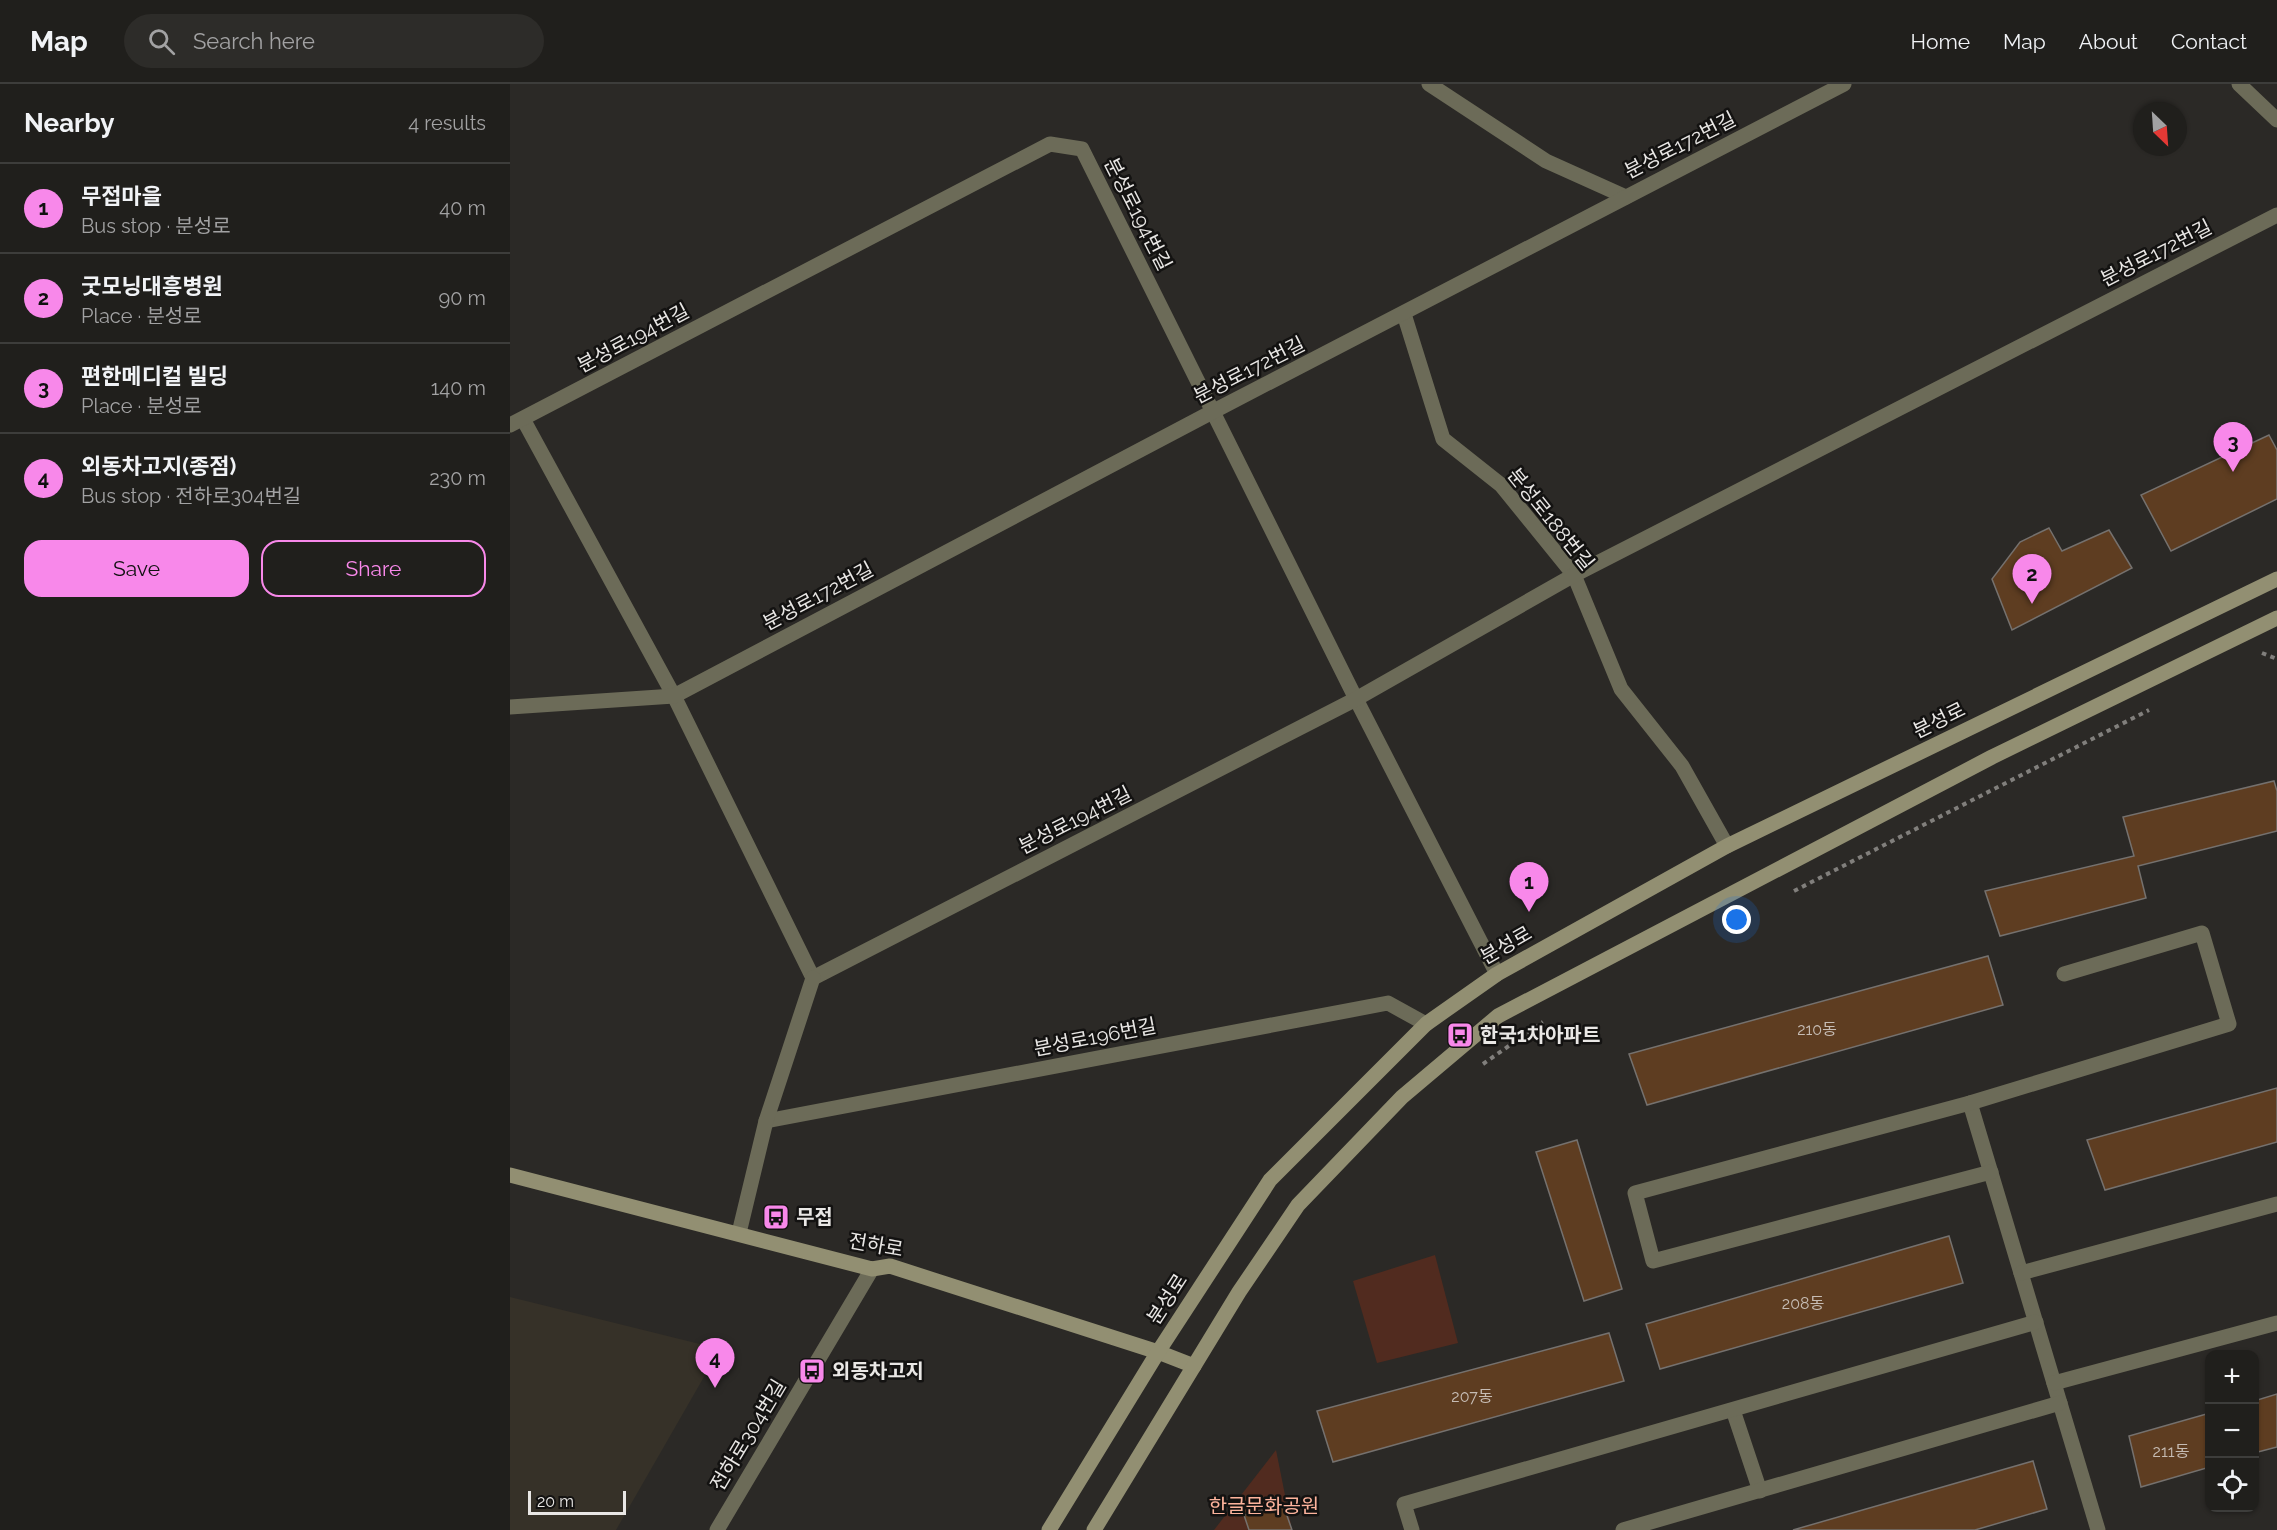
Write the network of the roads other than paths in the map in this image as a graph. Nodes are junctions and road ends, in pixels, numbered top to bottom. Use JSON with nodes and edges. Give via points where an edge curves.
{"nodes":[{"id":1,"x":1430,"y":84,"type":"edge"},
{"id":2,"x":1844,"y":84,"type":"edge"},
{"id":3,"x":2240,"y":84,"type":"edge"},
{"id":4,"x":2277,"y":120,"type":"edge"},
{"id":5,"x":1626,"y":197,"type":"junction"},
{"id":6,"x":2277,"y":215,"type":"edge"},
{"id":7,"x":1404,"y":314,"type":"junction"},
{"id":8,"x":1214,"y":411,"type":"junction"},
{"id":9,"x":516,"y":422,"type":"edge"},
{"id":10,"x":1574,"y":575,"type":"junction"},
{"id":11,"x":2277,"y":579,"type":"edge"},
{"id":12,"x":2277,"y":618,"type":"edge"},
{"id":13,"x":674,"y":696,"type":"junction"},
{"id":14,"x":1356,"y":699,"type":"junction"},
{"id":15,"x":510,"y":707,"type":"edge"},
{"id":16,"x":1727,"y":846,"type":"junction"},
{"id":17,"x":1497,"y":974,"type":"junction"},
{"id":18,"x":2064,"y":974,"type":"dead end"},
{"id":19,"x":813,"y":978,"type":"junction"},
{"id":20,"x":1426,"y":1024,"type":"junction"},
{"id":21,"x":1970,"y":1103,"type":"junction"},
{"id":22,"x":766,"y":1121,"type":"junction"},
{"id":23,"x":1991,"y":1172,"type":"junction"},
{"id":24,"x":510,"y":1175,"type":"edge"},
{"id":25,"x":2277,"y":1204,"type":"edge"},
{"id":26,"x":739,"y":1233,"type":"junction"},
{"id":27,"x":872,"y":1269,"type":"junction"},
{"id":28,"x":2021,"y":1273,"type":"junction"},
{"id":29,"x":2036,"y":1322,"type":"junction"},
{"id":30,"x":2277,"y":1323,"type":"edge"},
{"id":31,"x":1158,"y":1352,"type":"junction"},
{"id":32,"x":1194,"y":1366,"type":"junction"},
{"id":33,"x":2054,"y":1383,"type":"junction"},
{"id":34,"x":2060,"y":1402,"type":"junction"},
{"id":35,"x":1733,"y":1410,"type":"junction"},
{"id":36,"x":1761,"y":1491,"type":"junction"},
{"id":37,"x":717,"y":1530,"type":"edge"},
{"id":38,"x":1049,"y":1530,"type":"edge"},
{"id":39,"x":1094,"y":1530,"type":"edge"},
{"id":40,"x":1412,"y":1530,"type":"edge"},
{"id":41,"x":1623,"y":1530,"type":"edge"},
{"id":42,"x":2098,"y":1530,"type":"edge"}],
"edges":[{"from":1,"to":5,"type":"street","via":[[1546,161]]},
{"from":2,"to":5,"type":"street","name":"분성로172번길"},
{"from":3,"to":4,"type":"street"},
{"from":5,"to":7,"type":"street","name":"분성로172번길"},
{"from":6,"to":10,"type":"street","name":"분성로172번길"},
{"from":7,"to":8,"type":"street","name":"분성로172번길"},
{"from":7,"to":10,"type":"street","name":"분성로188번길","via":[[1443,439],[1501,484]]},
{"from":8,"to":9,"type":"street","name":"분성로194번길","via":[[1082,149],[1050,144]]},
{"from":8,"to":13,"type":"street","name":"분성로172번길"},
{"from":8,"to":14,"type":"street","name":"분성로194번길"},
{"from":9,"to":13,"type":"street","name":"분성로194번길"},
{"from":10,"to":14,"type":"street","name":"분성로172번길"},
{"from":10,"to":16,"type":"street","name":"분성로188번길","via":[[1621,689],[1682,766]]},
{"from":11,"to":16,"type":"main road","name":"분성로"},
{"from":12,"to":32,"type":"main road","via":[[1992,757],[1498,1016],[1402,1097],[1298,1205]]},
{"from":13,"to":15,"type":"street","name":"분성로172번길"},
{"from":13,"to":19,"type":"street"},
{"from":14,"to":17,"type":"street","name":"분성로194번길"},
{"from":14,"to":19,"type":"street","name":"분성로194번길"},
{"from":16,"to":17,"type":"main road","name":"분성로"},
{"from":17,"to":20,"type":"main road","name":"분성로"},
{"from":18,"to":21,"type":"street","via":[[2202,933],[2229,1024]]},
{"from":19,"to":22,"type":"street"},
{"from":20,"to":22,"type":"street","name":"분성로196번길","via":[[1388,1003]]},
{"from":20,"to":31,"type":"main road","name":"분성로","via":[[1270,1180]]},
{"from":21,"to":23,"type":"street"},
{"from":21,"to":23,"type":"street","via":[[1635,1193],[1653,1261]]},
{"from":22,"to":26,"type":"street"},
{"from":23,"to":28,"type":"street"},
{"from":24,"to":26,"type":"main road","name":"전하로"},
{"from":25,"to":28,"type":"street"},
{"from":26,"to":27,"type":"main road","name":"전하로"},
{"from":27,"to":31,"type":"main road","name":"전하로","via":[[890,1266]]},
{"from":27,"to":37,"type":"street","name":"전하로304번길"},
{"from":28,"to":29,"type":"street"},
{"from":29,"to":33,"type":"street"},
{"from":29,"to":35,"type":"street"},
{"from":30,"to":33,"type":"street"},
{"from":31,"to":32,"type":"main road","name":"전하로"},
{"from":31,"to":38,"type":"main road","name":"분성로"},
{"from":32,"to":39,"type":"main road"},
{"from":33,"to":34,"type":"street"},
{"from":34,"to":36,"type":"street"},
{"from":34,"to":42,"type":"street"},
{"from":35,"to":36,"type":"street"},
{"from":35,"to":40,"type":"street","via":[[1404,1504]]},
{"from":36,"to":41,"type":"street"}]}
